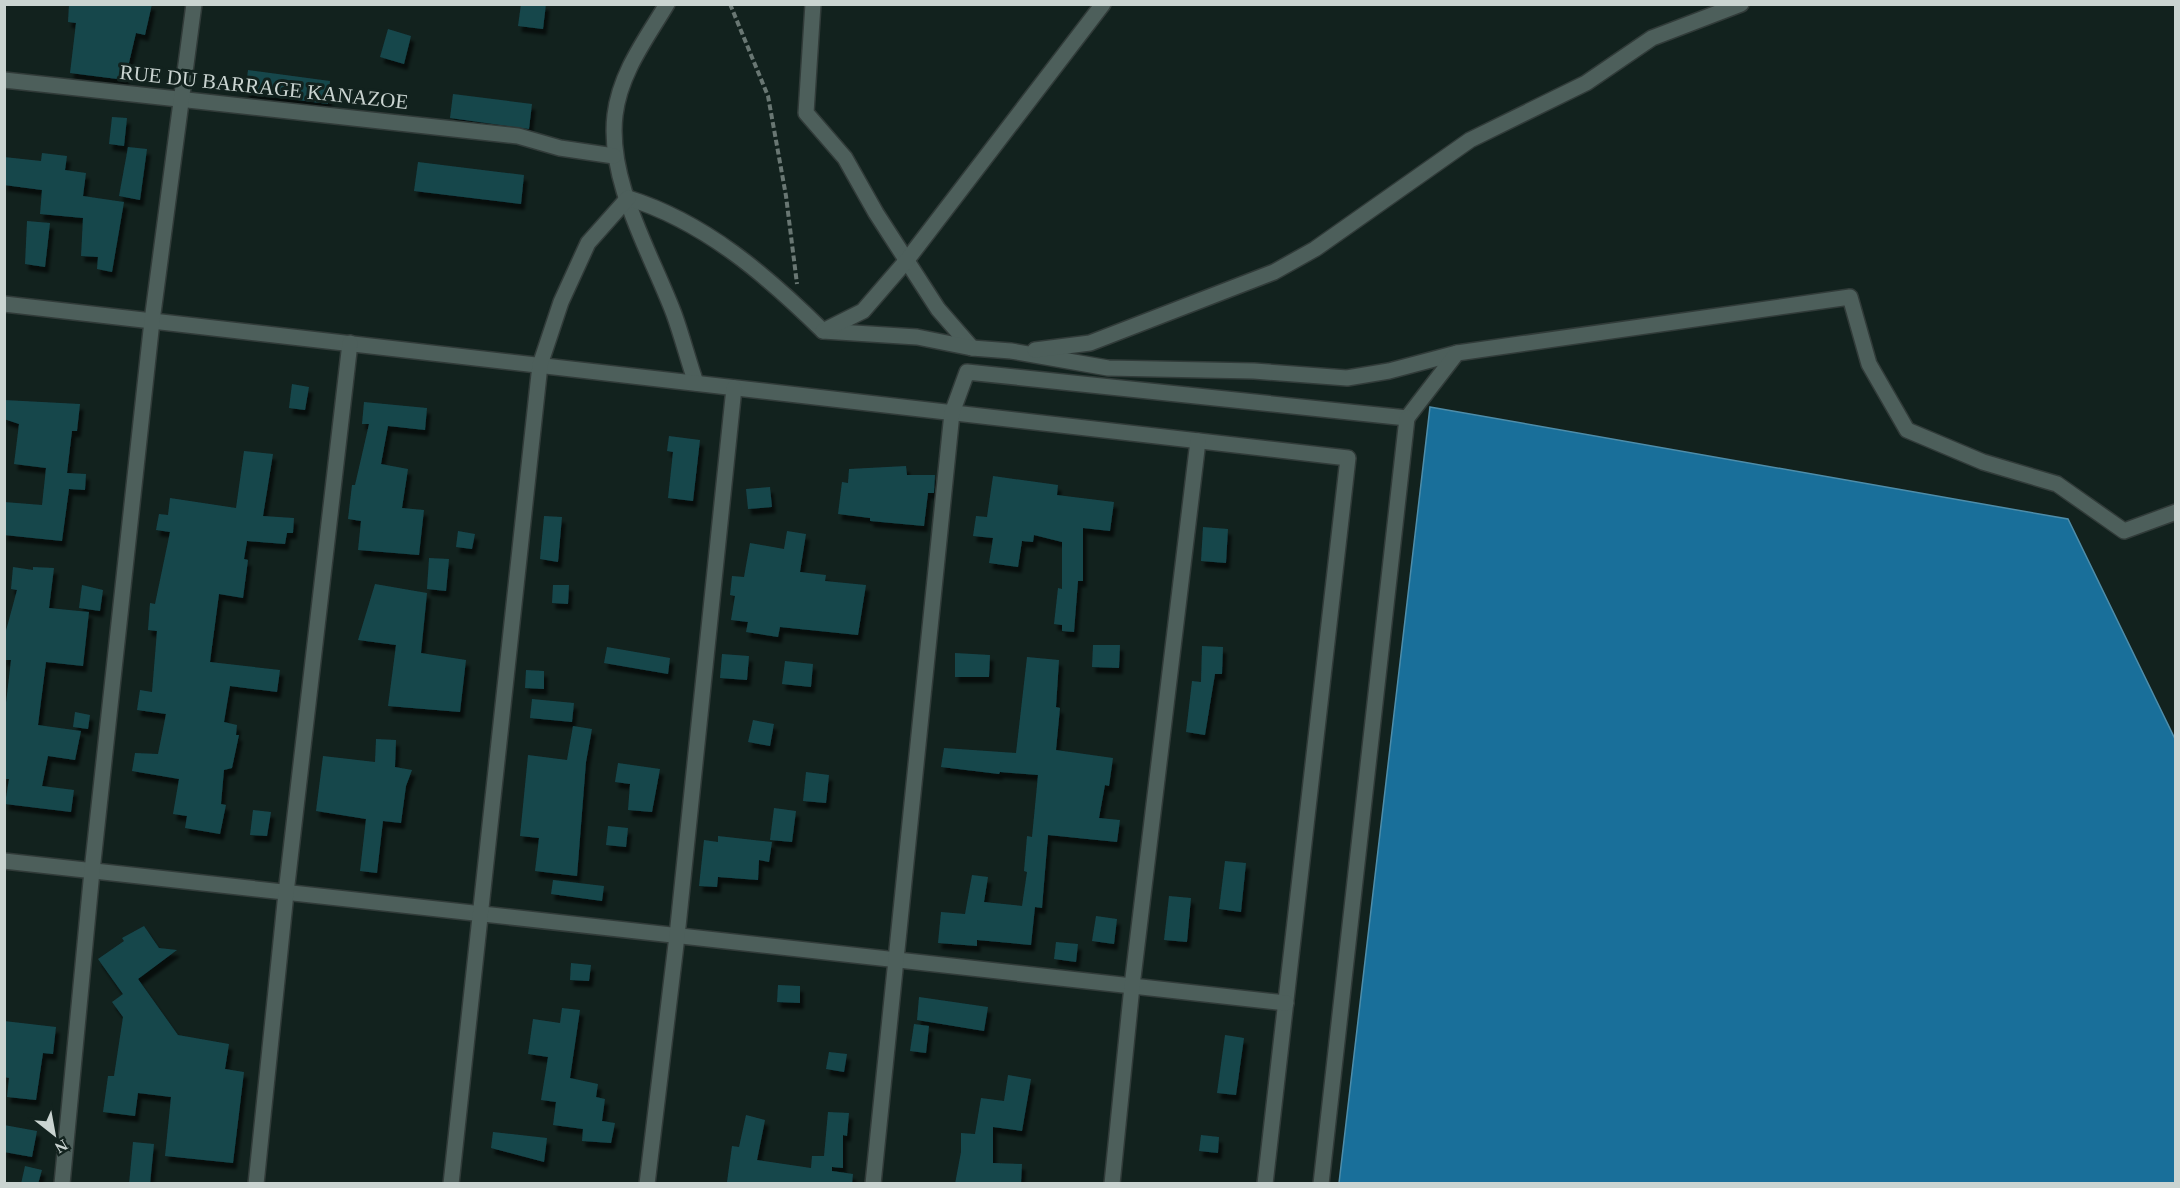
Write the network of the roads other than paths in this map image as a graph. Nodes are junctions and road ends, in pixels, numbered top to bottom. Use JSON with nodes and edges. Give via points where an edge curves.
{"nodes":[{"id":1,"x":194,"y":4,"type":"edge"},
{"id":2,"x":667,"y":4,"type":"edge"},
{"id":3,"x":813,"y":4,"type":"edge"},
{"id":4,"x":1103,"y":4,"type":"edge"},
{"id":5,"x":1741,"y":4,"type":"edge"},
{"id":6,"x":4,"y":80,"type":"edge"},
{"id":7,"x":179,"y":99,"type":"junction"},
{"id":8,"x":614,"y":156,"type":"junction"},
{"id":9,"x":628,"y":198,"type":"junction"},
{"id":10,"x":907,"y":260,"type":"junction"},
{"id":11,"x":4,"y":304,"type":"edge"},
{"id":12,"x":152,"y":321,"type":"junction"},
{"id":13,"x":823,"y":331,"type":"junction"},
{"id":14,"x":350,"y":344,"type":"junction"},
{"id":15,"x":972,"y":348,"type":"junction"},
{"id":16,"x":1011,"y":351,"type":"junction"},
{"id":17,"x":1457,"y":353,"type":"junction"},
{"id":18,"x":540,"y":365,"type":"junction"},
{"id":19,"x":696,"y":383,"type":"junction"},
{"id":20,"x":734,"y":388,"type":"junction"},
{"id":21,"x":952,"y":413,"type":"junction"},
{"id":22,"x":1407,"y":418,"type":"junction"},
{"id":23,"x":1198,"y":441,"type":"junction"},
{"id":24,"x":2175,"y":512,"type":"edge"},
{"id":25,"x":4,"y":861,"type":"edge"},
{"id":26,"x":92,"y":871,"type":"junction"},
{"id":27,"x":286,"y":892,"type":"junction"},
{"id":28,"x":480,"y":914,"type":"junction"},
{"id":29,"x":677,"y":936,"type":"junction"},
{"id":30,"x":897,"y":960,"type":"junction"},
{"id":31,"x":1132,"y":986,"type":"junction"},
{"id":32,"x":1286,"y":1004,"type":"junction"},
{"id":33,"x":62,"y":1184,"type":"edge"},
{"id":34,"x":256,"y":1184,"type":"edge"},
{"id":35,"x":451,"y":1184,"type":"edge"},
{"id":36,"x":647,"y":1184,"type":"edge"},
{"id":37,"x":873,"y":1184,"type":"edge"},
{"id":38,"x":1112,"y":1184,"type":"edge"},
{"id":39,"x":1265,"y":1184,"type":"edge"},
{"id":40,"x":1321,"y":1184,"type":"edge"}],
"edges":[{"from":1,"to":7,"type":"street"},
{"from":2,"to":8,"type":"street","via":[[628,66],[615,114]]},
{"from":3,"to":10,"type":"street","via":[[806,113],[845,158]]},
{"from":4,"to":10,"type":"street"},
{"from":5,"to":16,"type":"street","via":[[1652,38],[1586,83],[1470,140],[1315,249],[1274,272],[1090,343]]},
{"from":6,"to":7,"type":"street","name":"RUE DU BARRAGE KANAZOE"},
{"from":7,"to":8,"type":"street","name":"RUE DU BARRAGE KANAZOE","via":[[518,136],[560,148]]},
{"from":7,"to":12,"type":"street"},
{"from":8,"to":9,"type":"street"},
{"from":9,"to":13,"type":"street","via":[[709,235],[775,283]]},
{"from":9,"to":18,"type":"street","via":[[588,243],[561,302]]},
{"from":9,"to":19,"type":"street"},
{"from":10,"to":13,"type":"street","via":[[863,311]]},
{"from":10,"to":15,"type":"street","via":[[938,309]]},
{"from":11,"to":12,"type":"street"},
{"from":12,"to":14,"type":"street"},
{"from":12,"to":26,"type":"street"},
{"from":13,"to":15,"type":"street","via":[[917,337]]},
{"from":14,"to":18,"type":"street"},
{"from":14,"to":27,"type":"street"},
{"from":15,"to":16,"type":"street"},
{"from":16,"to":17,"type":"street","via":[[1108,368],[1254,371],[1347,378]]},
{"from":17,"to":22,"type":"street"},
{"from":17,"to":24,"type":"street","via":[[1850,297],[1869,364],[1907,430],[1983,462],[2057,484],[2124,531]]},
{"from":18,"to":19,"type":"street"},
{"from":18,"to":28,"type":"street"},
{"from":19,"to":20,"type":"street"},
{"from":20,"to":21,"type":"street"},
{"from":20,"to":29,"type":"street"},
{"from":21,"to":22,"type":"street","via":[[967,372]]},
{"from":21,"to":23,"type":"street"},
{"from":21,"to":30,"type":"street"},
{"from":22,"to":40,"type":"street"},
{"from":23,"to":31,"type":"street"},
{"from":23,"to":32,"type":"street","via":[[1348,458]]},
{"from":25,"to":26,"type":"street"},
{"from":26,"to":27,"type":"street"},
{"from":26,"to":33,"type":"street"},
{"from":27,"to":28,"type":"street"},
{"from":27,"to":34,"type":"street"},
{"from":28,"to":29,"type":"street"},
{"from":28,"to":35,"type":"street"},
{"from":29,"to":30,"type":"street"},
{"from":29,"to":36,"type":"street"},
{"from":30,"to":31,"type":"street"},
{"from":30,"to":37,"type":"street"},
{"from":31,"to":32,"type":"street"},
{"from":31,"to":38,"type":"street"},
{"from":32,"to":39,"type":"street"}]}
